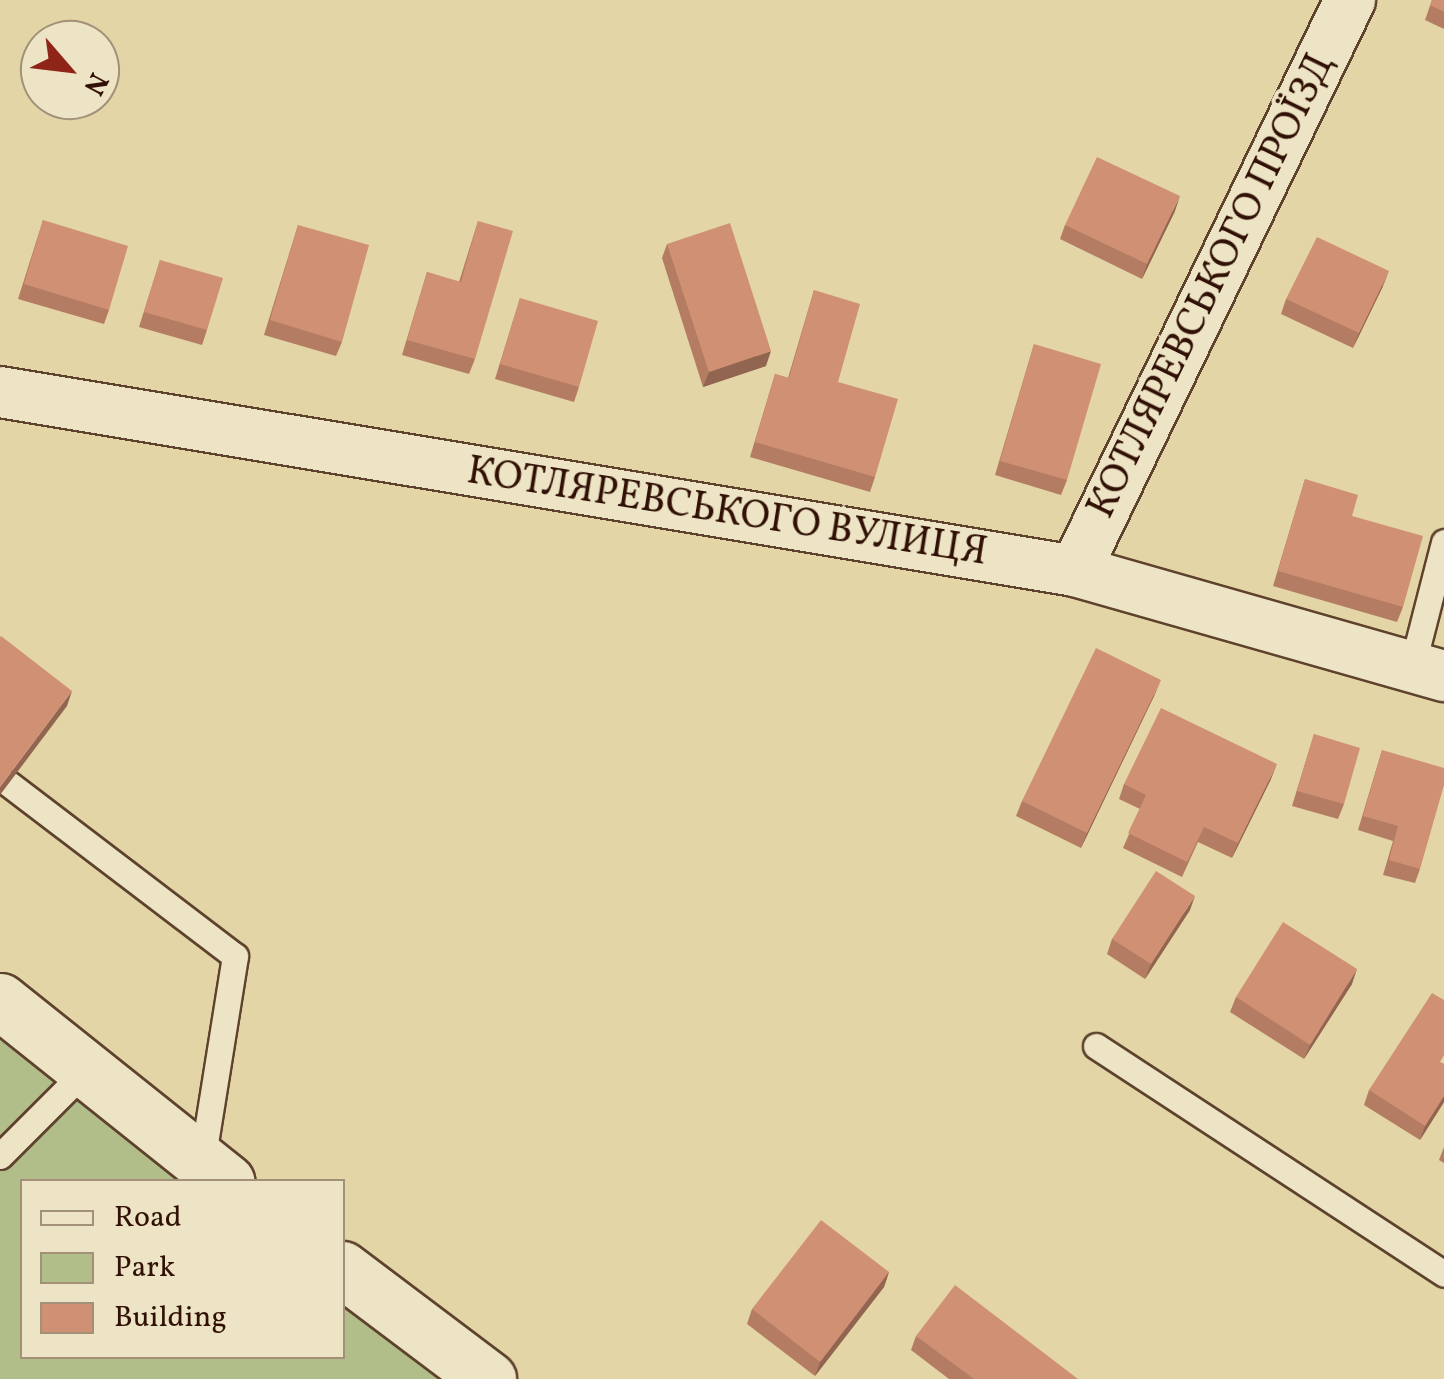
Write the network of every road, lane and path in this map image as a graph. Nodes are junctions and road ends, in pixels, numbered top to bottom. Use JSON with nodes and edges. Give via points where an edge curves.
{"nodes":[{"id":1,"x":1350,"y":0,"type":"edge"},
{"id":2,"x":0,"y":392,"type":"edge"},
{"id":3,"x":1444,"y":542,"type":"edge"},
{"id":4,"x":1075,"y":571,"type":"junction"},
{"id":5,"x":1428,"y":672,"type":"edge"},
{"id":6,"x":9,"y":784,"type":"edge"},
{"id":7,"x":0,"y":1001,"type":"edge"},
{"id":8,"x":1096,"y":1046,"type":"dead end"},
{"id":9,"x":87,"y":1069,"type":"junction"},
{"id":10,"x":0,"y":1156,"type":"edge"},
{"id":11,"x":214,"y":1172,"type":"edge"},
{"id":12,"x":345,"y":1271,"type":"edge"},
{"id":13,"x":1444,"y":1274,"type":"edge"},
{"id":14,"x":488,"y":1379,"type":"edge"}],
"edges":[{"from":1,"to":4,"type":"street","name":"КОТЛЯРЕВСЬКОГО ПРОЇЗД"},
{"from":2,"to":4,"type":"street","name":"КОТЛЯРЕВСЬКОГО ВУЛИЦЯ"},
{"from":3,"to":5,"type":"lane"},
{"from":4,"to":5,"type":"street","name":"КОТЛЯРЕВСЬКОГО ВУЛИЦЯ"},
{"from":6,"to":11,"type":"lane","via":[[236,956]]},
{"from":7,"to":9,"type":"street"},
{"from":8,"to":13,"type":"lane"},
{"from":9,"to":10,"type":"lane"},
{"from":9,"to":11,"type":"street"},
{"from":12,"to":14,"type":"street"}]}
